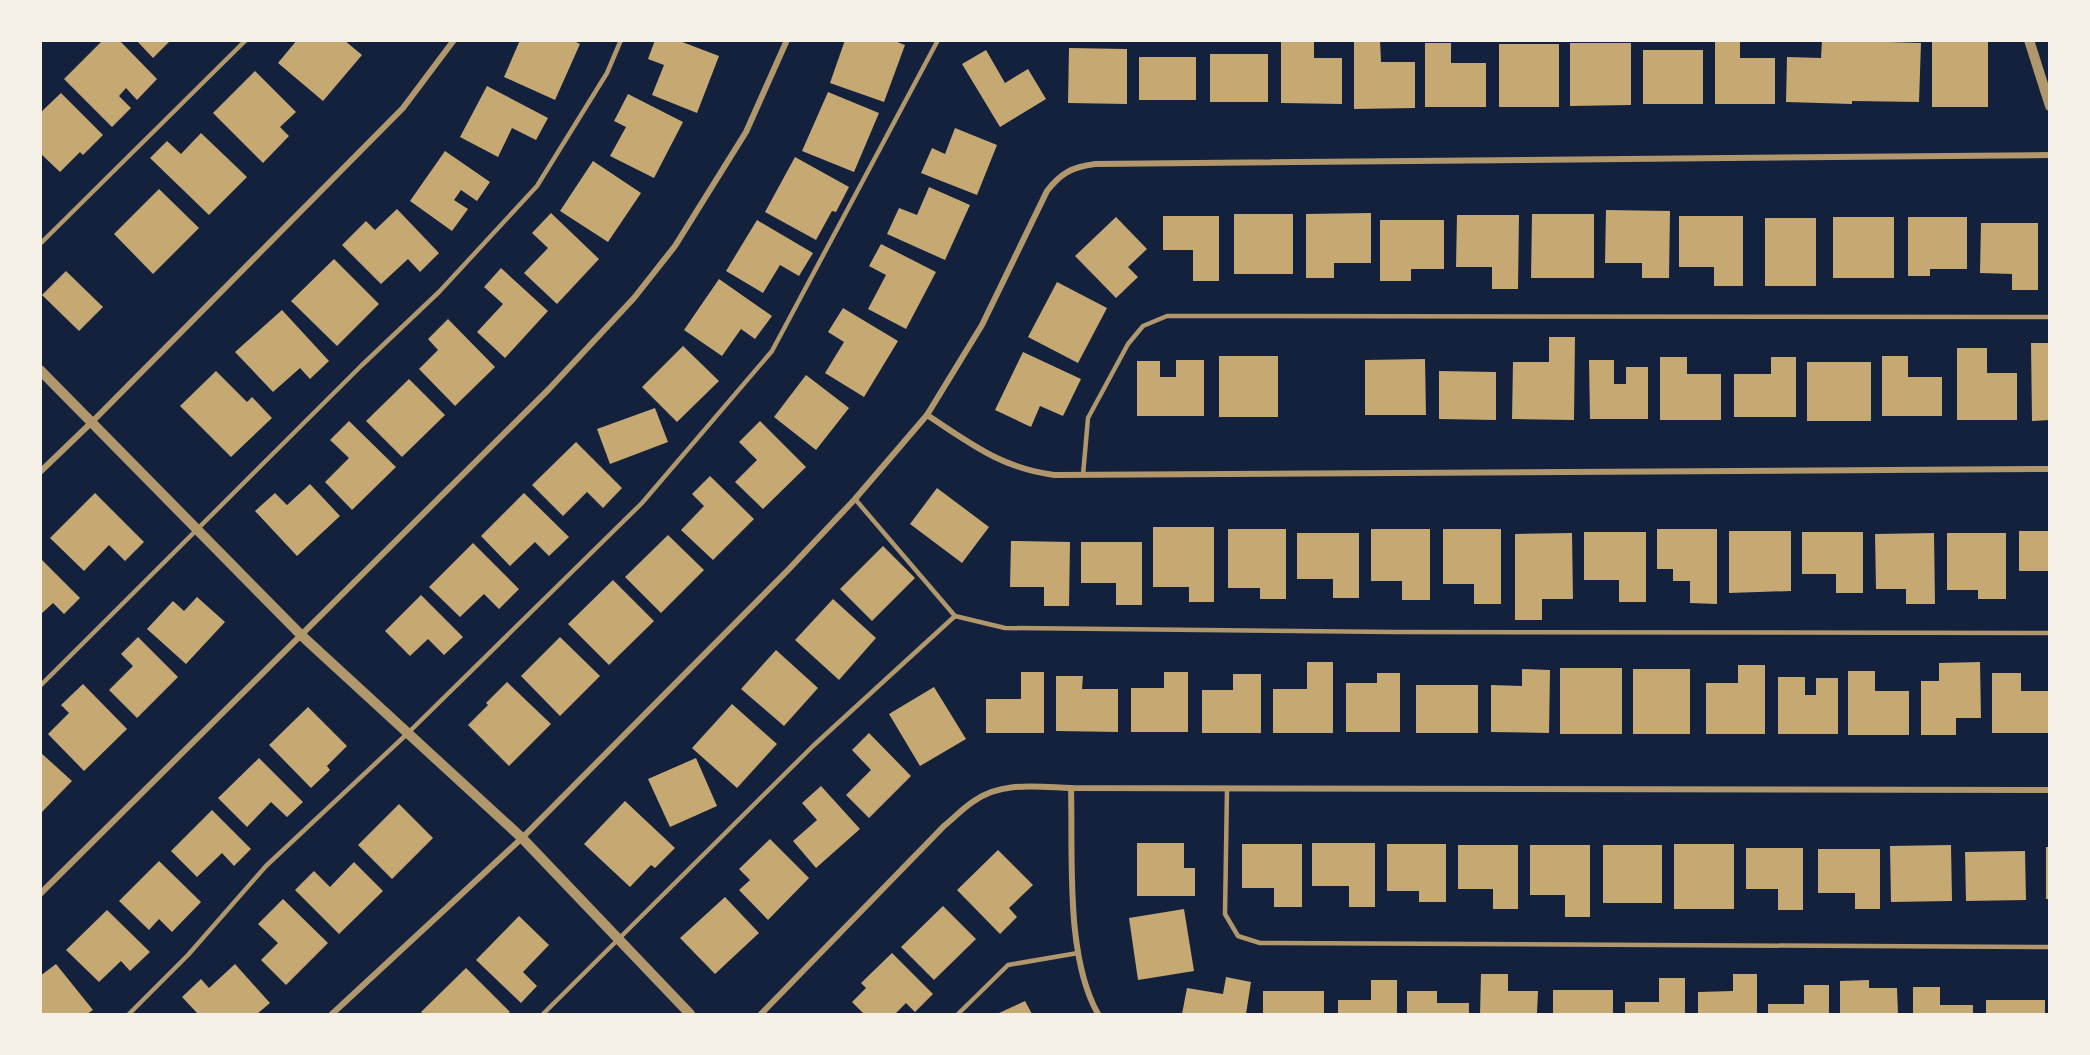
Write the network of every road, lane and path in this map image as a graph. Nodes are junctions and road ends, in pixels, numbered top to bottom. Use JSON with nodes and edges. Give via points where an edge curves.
{"nodes":[{"id":1,"x":246,"y":40,"type":"edge"},
{"id":2,"x":454,"y":40,"type":"edge"},
{"id":3,"x":621,"y":40,"type":"edge"},
{"id":4,"x":787,"y":40,"type":"edge"},
{"id":5,"x":938,"y":40,"type":"edge"},
{"id":6,"x":2029,"y":40,"type":"edge"},
{"id":7,"x":2049,"y":106,"type":"edge"},
{"id":8,"x":2049,"y":155,"type":"edge"},
{"id":9,"x":40,"y":244,"type":"edge"},
{"id":10,"x":2049,"y":317,"type":"edge"},
{"id":11,"x":40,"y":370,"type":"edge"},
{"id":12,"x":927,"y":415,"type":"junction"},
{"id":13,"x":93,"y":421,"type":"junction"},
{"id":14,"x":2049,"y":469,"type":"edge"},
{"id":15,"x":40,"y":471,"type":"edge"},
{"id":16,"x":1083,"y":475,"type":"junction"},
{"id":17,"x":855,"y":499,"type":"junction"},
{"id":18,"x":198,"y":529,"type":"junction"},
{"id":19,"x":955,"y":616,"type":"junction"},
{"id":20,"x":2049,"y":633,"type":"edge"},
{"id":21,"x":302,"y":636,"type":"junction"},
{"id":22,"x":40,"y":686,"type":"edge"},
{"id":23,"x":408,"y":733,"type":"junction"},
{"id":24,"x":1071,"y":788,"type":"junction"},
{"id":25,"x":1227,"y":789,"type":"junction"},
{"id":26,"x":2049,"y":790,"type":"edge"},
{"id":27,"x":522,"y":838,"type":"junction"},
{"id":28,"x":40,"y":894,"type":"edge"},
{"id":29,"x":619,"y":940,"type":"junction"},
{"id":30,"x":2049,"y":947,"type":"edge"},
{"id":31,"x":1078,"y":953,"type":"junction"},
{"id":32,"x":129,"y":1014,"type":"edge"},
{"id":33,"x":332,"y":1014,"type":"edge"},
{"id":34,"x":543,"y":1014,"type":"edge"},
{"id":35,"x":690,"y":1014,"type":"edge"},
{"id":36,"x":761,"y":1014,"type":"edge"},
{"id":37,"x":958,"y":1014,"type":"edge"},
{"id":38,"x":1098,"y":1014,"type":"edge"}],
"edges":[{"from":1,"to":9,"type":"lane"},
{"from":2,"to":13,"type":"street","via":[[403,108]]},
{"from":3,"to":18,"type":"lane","via":[[608,73],[537,186],[440,292]]},
{"from":4,"to":21,"type":"street","via":[[746,132],[675,246],[634,298],[549,390]]},
{"from":5,"to":23,"type":"lane","via":[[772,351],[642,503]]},
{"from":6,"to":7,"type":"street"},
{"from":8,"to":12,"type":"street","via":[[1081,166],[1057,179],[1047,192],[982,325]]},
{"from":10,"to":16,"type":"lane","via":[[1167,316],[1143,326],[1135,335],[1094,407],[1089,418]]},
{"from":11,"to":13,"type":"street"},
{"from":12,"to":16,"type":"street","via":[[1011,466],[1054,475]]},
{"from":12,"to":17,"type":"street"},
{"from":13,"to":15,"type":"street"},
{"from":13,"to":18,"type":"street"},
{"from":14,"to":16,"type":"street"},
{"from":17,"to":19,"type":"lane"},
{"from":17,"to":27,"type":"street"},
{"from":18,"to":21,"type":"street"},
{"from":18,"to":22,"type":"lane"},
{"from":19,"to":20,"type":"lane","via":[[1005,628],[1394,633]]},
{"from":19,"to":29,"type":"lane","via":[[813,746]]},
{"from":21,"to":23,"type":"street"},
{"from":21,"to":28,"type":"street"},
{"from":23,"to":27,"type":"street"},
{"from":23,"to":32,"type":"lane","via":[[266,866],[188,955]]},
{"from":24,"to":25,"type":"street"},
{"from":24,"to":31,"type":"street"},
{"from":24,"to":36,"type":"street","via":[[1002,788],[975,800]]},
{"from":25,"to":26,"type":"street"},
{"from":25,"to":30,"type":"lane","via":[[1225,914],[1238,936],[1260,943]]},
{"from":27,"to":29,"type":"street"},
{"from":27,"to":33,"type":"street"},
{"from":29,"to":34,"type":"lane"},
{"from":29,"to":35,"type":"street"},
{"from":31,"to":37,"type":"lane","via":[[1008,965]]},
{"from":31,"to":38,"type":"street"}]}
